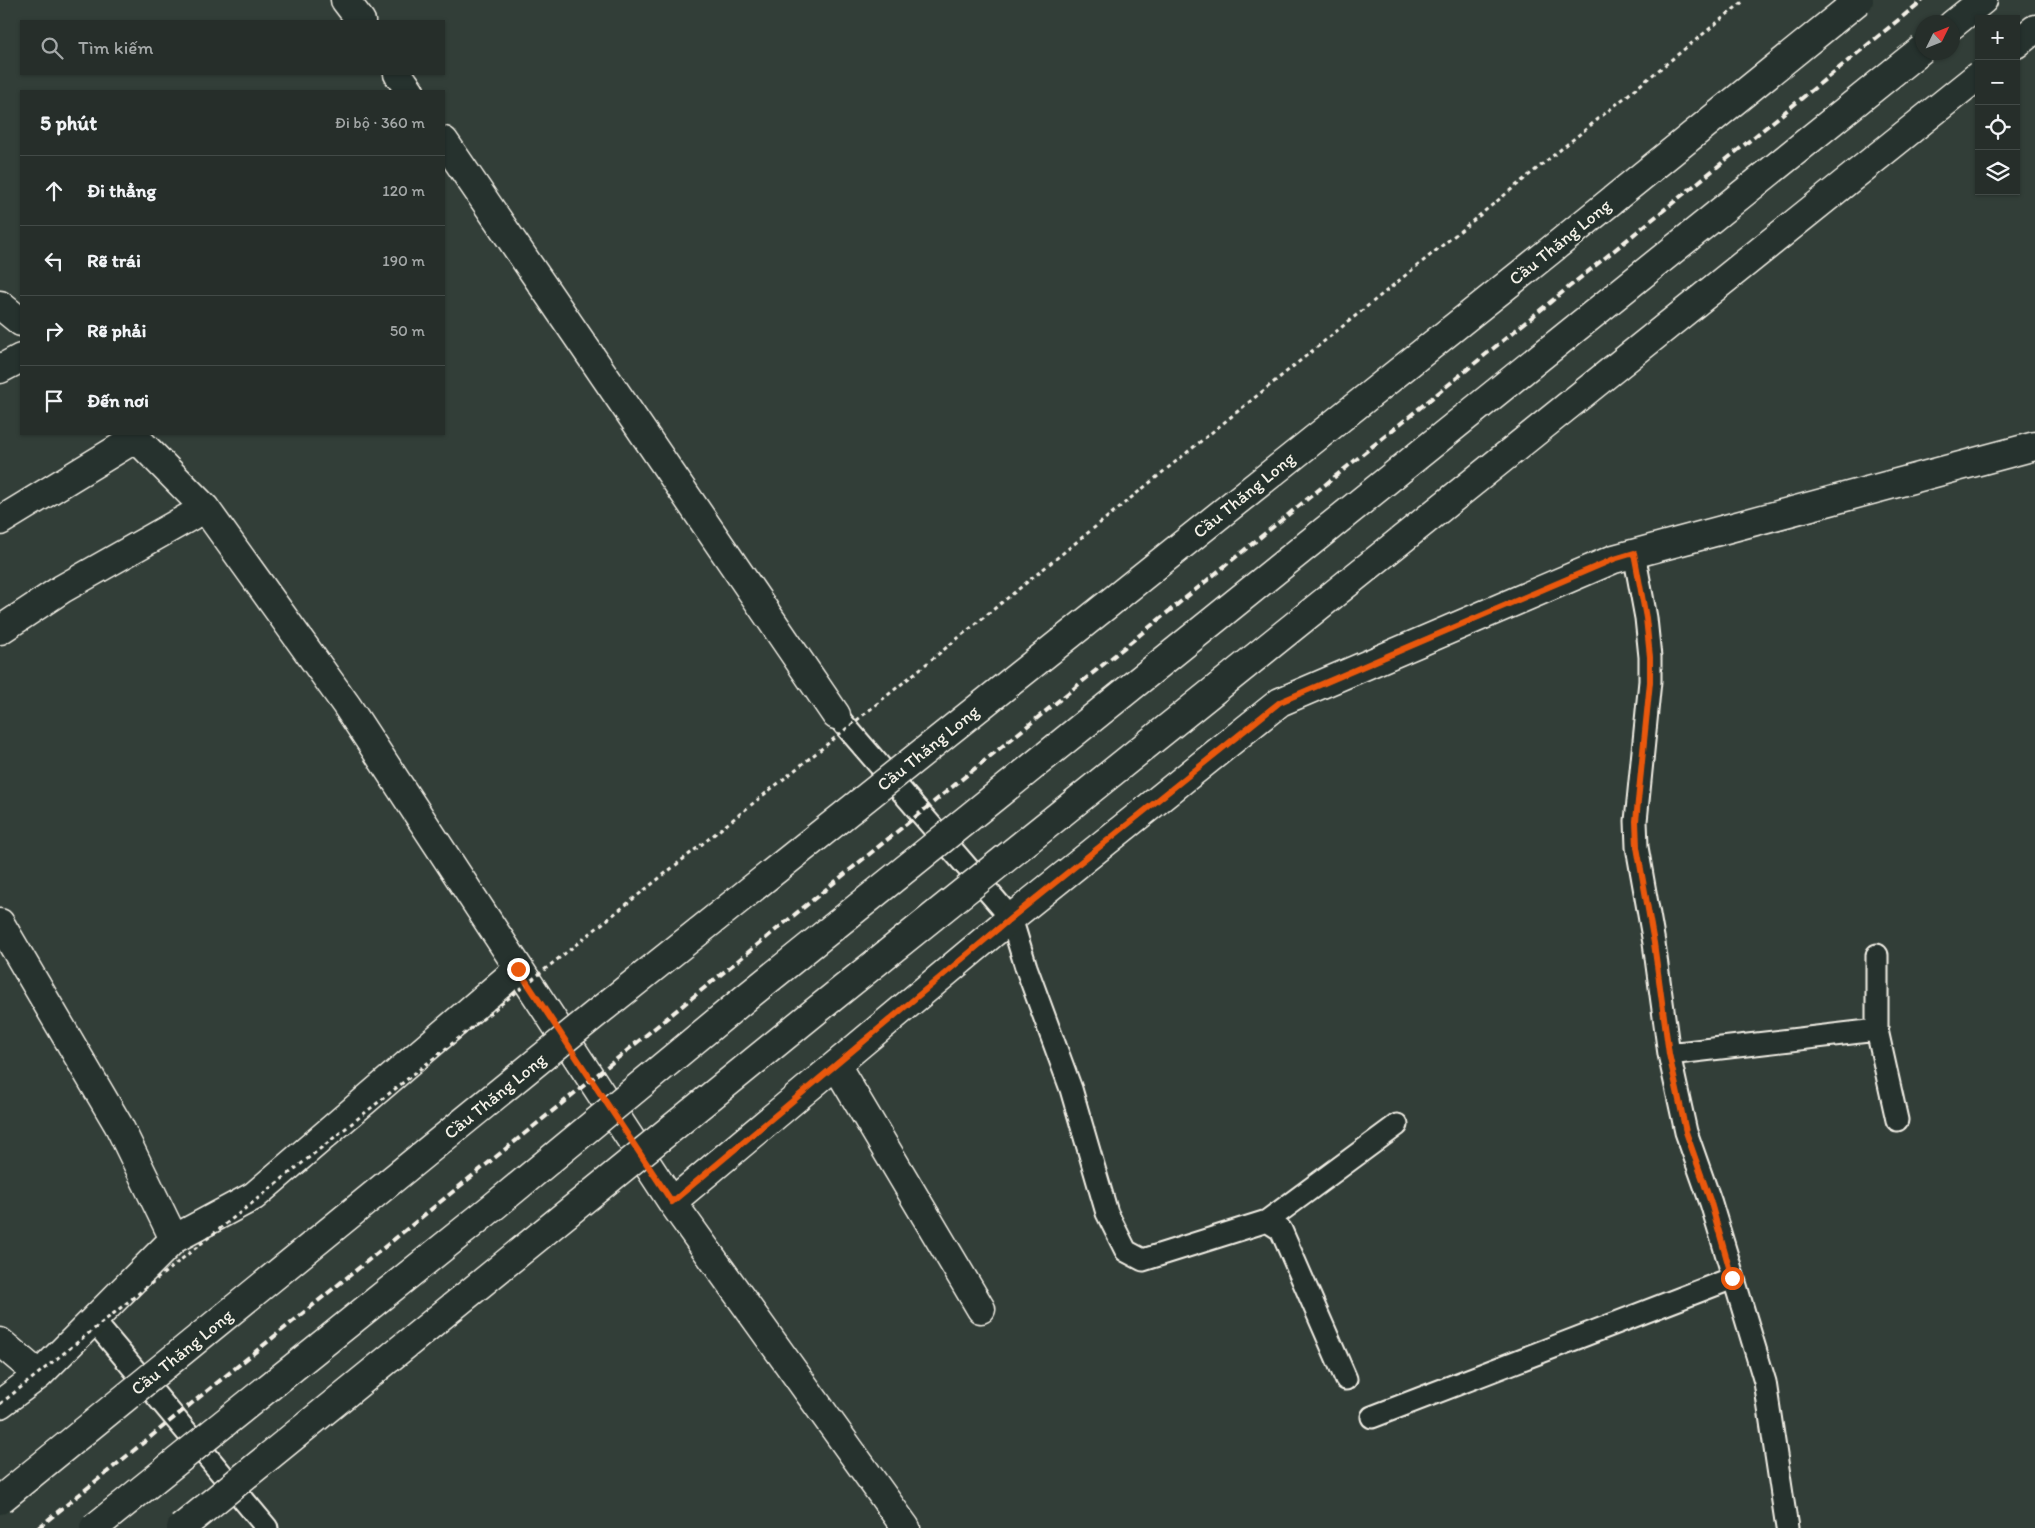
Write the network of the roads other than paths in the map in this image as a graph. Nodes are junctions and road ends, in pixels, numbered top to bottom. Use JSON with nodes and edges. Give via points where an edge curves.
{"nodes":[{"id":1,"x":345,"y":0,"type":"edge"},
{"id":2,"x":1859,"y":0,"type":"edge"},
{"id":3,"x":1983,"y":0,"type":"edge"},
{"id":4,"x":1960,"y":19,"type":"edge"},
{"id":5,"x":360,"y":20,"type":"edge"},
{"id":6,"x":2035,"y":29,"type":"edge"},
{"id":7,"x":2020,"y":41,"type":"edge"},
{"id":8,"x":1915,"y":55,"type":"edge"},
{"id":9,"x":399,"y":75,"type":"edge"},
{"id":10,"x":1975,"y":78,"type":"edge"},
{"id":11,"x":409,"y":90,"type":"edge"},
{"id":12,"x":445,"y":142,"type":"edge"},
{"id":13,"x":20,"y":359,"type":"edge"},
{"id":14,"x":0,"y":370,"type":"edge"},
{"id":15,"x":134,"y":436,"type":"edge"},
{"id":16,"x":2035,"y":446,"type":"edge"},
{"id":17,"x":205,"y":508,"type":"junction"},
{"id":18,"x":0,"y":520,"type":"edge"},
{"id":19,"x":1634,"y":553,"type":"junction"},
{"id":20,"x":0,"y":630,"type":"edge"},
{"id":21,"x":836,"y":715,"type":"joint"},
{"id":22,"x":1011,"y":918,"type":"junction"},
{"id":23,"x":0,"y":923,"type":"edge"},
{"id":24,"x":1877,"y":954,"type":"dead end"},
{"id":25,"x":518,"y":969,"type":"junction"},
{"id":26,"x":1877,"y":1030,"type":"junction"},
{"id":27,"x":1669,"y":1054,"type":"junction"},
{"id":28,"x":836,"y":1065,"type":"junction"},
{"id":29,"x":1897,"y":1120,"type":"dead end"},
{"id":30,"x":1397,"y":1125,"type":"dead end"},
{"id":31,"x":672,"y":1202,"type":"junction"},
{"id":32,"x":1267,"y":1221,"type":"junction"},
{"id":33,"x":174,"y":1239,"type":"junction"},
{"id":34,"x":1732,"y":1278,"type":"junction"},
{"id":35,"x":981,"y":1309,"type":"dead end"},
{"id":36,"x":93,"y":1320,"type":"junction"},
{"id":37,"x":0,"y":1342,"type":"edge"},
{"id":38,"x":39,"y":1374,"type":"junction"},
{"id":39,"x":1346,"y":1379,"type":"dead end"},
{"id":40,"x":0,"y":1404,"type":"edge"},
{"id":41,"x":1372,"y":1416,"type":"dead end"},
{"id":42,"x":0,"y":1500,"type":"edge"},
{"id":43,"x":94,"y":1528,"type":"edge"},
{"id":44,"x":181,"y":1528,"type":"edge"},
{"id":45,"x":267,"y":1528,"type":"edge"},
{"id":46,"x":906,"y":1528,"type":"edge"},
{"id":47,"x":1787,"y":1528,"type":"edge"}],
"edges":[{"from":1,"to":5,"type":"main road"},
{"from":2,"to":42,"type":"main road","name":"Cầu Thăng Long","bridge":true,"via":[[593,1016]]},
{"from":3,"to":4,"type":"main road"},
{"from":6,"to":7,"type":"main road"},
{"from":8,"to":43,"type":"main road","bridge":true},
{"from":9,"to":11,"type":"main road"},
{"from":10,"to":44,"type":"main road","bridge":true,"via":[[810,1016]]},
{"from":12,"to":21,"type":"main road"},
{"from":13,"to":14,"type":"main road"},
{"from":15,"to":17,"type":"main road"},
{"from":15,"to":18,"type":"main road"},
{"from":16,"to":19,"type":"main road"},
{"from":17,"to":20,"type":"main road","via":[[62,589]]},
{"from":17,"to":25,"type":"main road","via":[[347,706]]},
{"from":19,"to":22,"type":"main road","via":[[1280,702]]},
{"from":19,"to":27,"type":"lane","via":[[1650,657],[1636,821],[1637,847]]},
{"from":21,"to":22,"type":"lane"},
{"from":22,"to":28,"type":"main road"},
{"from":22,"to":32,"type":"lane","via":[[1071,1089],[1107,1213],[1126,1251],[1144,1260]]},
{"from":23,"to":33,"type":"main road","via":[[119,1126]]},
{"from":24,"to":26,"type":"lane"},
{"from":25,"to":31,"type":"main road"},
{"from":25,"to":33,"type":"main road","via":[[254,1196]]},
{"from":26,"to":27,"type":"lane"},
{"from":26,"to":29,"type":"lane"},
{"from":27,"to":34,"type":"lane","via":[[1686,1132],[1711,1203]]},
{"from":28,"to":31,"type":"main road"},
{"from":28,"to":35,"type":"main road"},
{"from":30,"to":32,"type":"lane"},
{"from":31,"to":46,"type":"main road"},
{"from":32,"to":39,"type":"lane","via":[[1281,1230]]},
{"from":33,"to":36,"type":"main road"},
{"from":34,"to":41,"type":"lane"},
{"from":34,"to":47,"type":"lane","via":[[1765,1382]]},
{"from":36,"to":38,"type":"main road"},
{"from":36,"to":45,"type":"lane"},
{"from":37,"to":38,"type":"main road"},
{"from":38,"to":40,"type":"main road"}]}
